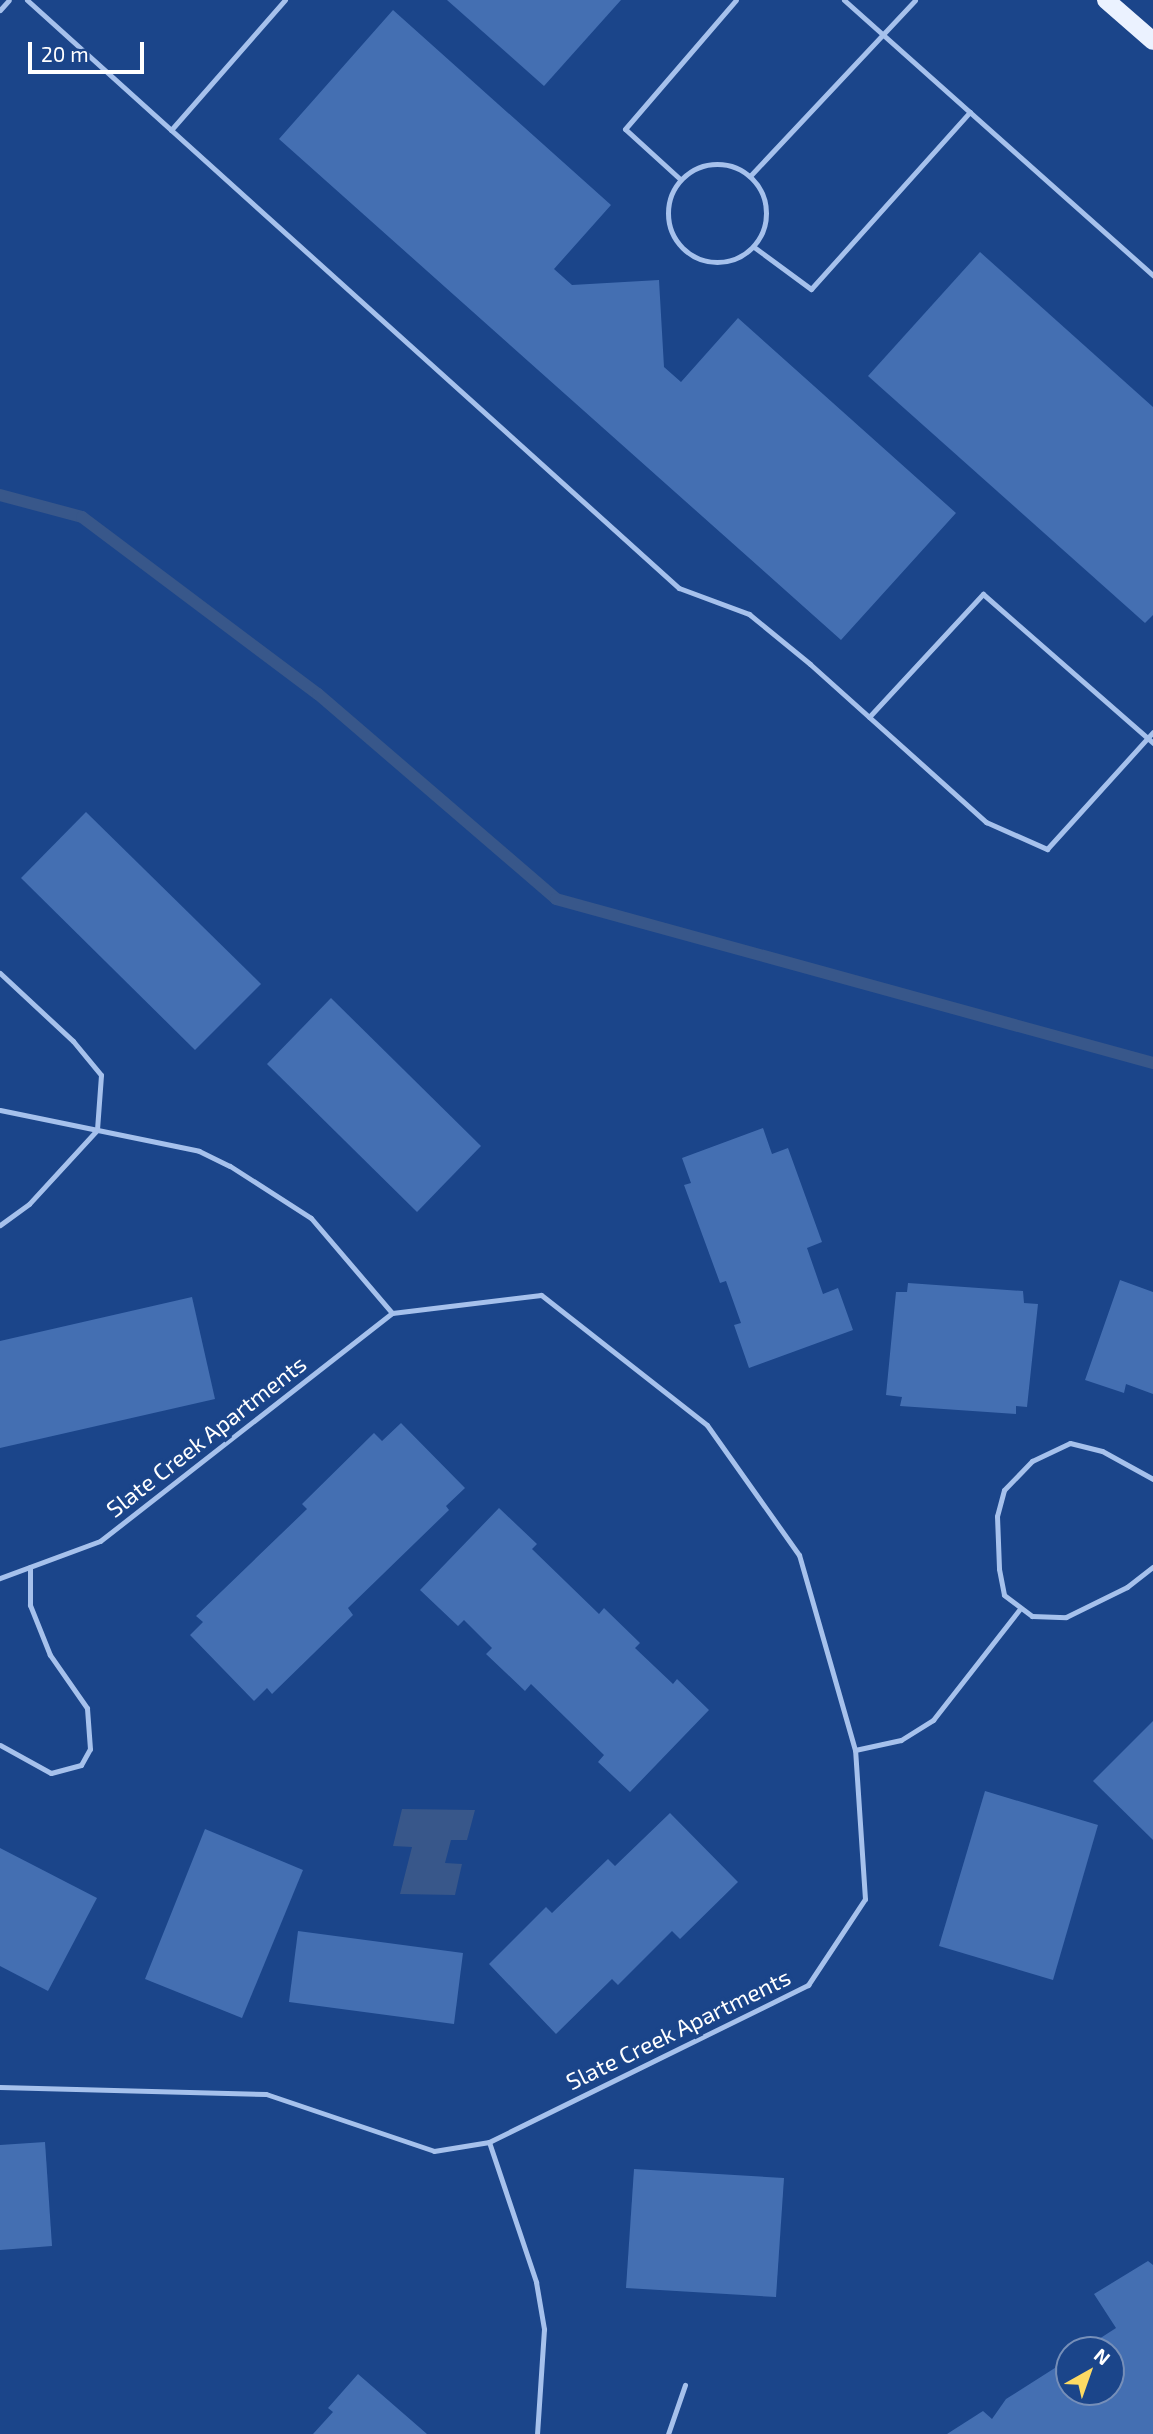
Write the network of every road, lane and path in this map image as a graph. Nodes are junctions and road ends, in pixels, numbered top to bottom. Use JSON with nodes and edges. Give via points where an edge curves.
{"nodes":[{"id":1,"x":9,"y":0,"type":"edge"},
{"id":2,"x":27,"y":0,"type":"edge"},
{"id":3,"x":285,"y":0,"type":"edge"},
{"id":4,"x":736,"y":0,"type":"edge"},
{"id":5,"x":844,"y":0,"type":"edge"},
{"id":6,"x":915,"y":0,"type":"edge"},
{"id":7,"x":1106,"y":0,"type":"edge"},
{"id":8,"x":0,"y":10,"type":"edge"},
{"id":9,"x":883,"y":34,"type":"junction"},
{"id":10,"x":1153,"y":41,"type":"edge"},
{"id":11,"x":970,"y":112,"type":"junction"},
{"id":12,"x":171,"y":130,"type":"junction"},
{"id":13,"x":750,"y":176,"type":"junction"},
{"id":14,"x":680,"y":179,"type":"junction"},
{"id":15,"x":754,"y":247,"type":"junction"},
{"id":16,"x":1153,"y":275,"type":"edge"},
{"id":17,"x":869,"y":717,"type":"junction"},
{"id":18,"x":1153,"y":732,"type":"edge"},
{"id":19,"x":1147,"y":739,"type":"junction"},
{"id":20,"x":1153,"y":744,"type":"edge"},
{"id":21,"x":0,"y":973,"type":"edge"},
{"id":22,"x":0,"y":1110,"type":"edge"},
{"id":23,"x":97,"y":1130,"type":"junction"},
{"id":24,"x":0,"y":1225,"type":"edge"},
{"id":25,"x":392,"y":1314,"type":"junction"},
{"id":26,"x":1153,"y":1479,"type":"edge"},
{"id":27,"x":30,"y":1567,"type":"junction"},
{"id":28,"x":1153,"y":1567,"type":"edge"},
{"id":29,"x":0,"y":1578,"type":"edge"},
{"id":30,"x":1019,"y":1610,"type":"junction"},
{"id":31,"x":0,"y":1745,"type":"edge"},
{"id":32,"x":855,"y":1750,"type":"junction"},
{"id":33,"x":0,"y":2087,"type":"edge"},
{"id":34,"x":489,"y":2143,"type":"junction"},
{"id":35,"x":685,"y":2385,"type":"dead end"},
{"id":36,"x":537,"y":2434,"type":"edge"},
{"id":37,"x":668,"y":2434,"type":"edge"}],
"edges":[{"from":1,"to":8,"type":"lane"},
{"from":2,"to":12,"type":"lane"},
{"from":3,"to":12,"type":"lane"},
{"from":4,"to":14,"type":"lane","via":[[625,129]]},
{"from":5,"to":9,"type":"lane"},
{"from":6,"to":9,"type":"lane"},
{"from":7,"to":10,"type":"main road"},
{"from":9,"to":11,"type":"lane"},
{"from":9,"to":13,"type":"lane"},
{"from":11,"to":15,"type":"lane","via":[[811,289]]},
{"from":11,"to":16,"type":"lane"},
{"from":12,"to":17,"type":"lane","via":[[679,588],[749,614]]},
{"from":13,"to":14,"type":"lane","via":[[733,166],[714,163],[695,168]]},
{"from":13,"to":15,"type":"lane","via":[[762,191],[766,211]]},
{"from":14,"to":15,"type":"lane","via":[[670,196],[667,215],[671,234],[683,250],[700,260],[719,263]]},
{"from":17,"to":19,"type":"lane","via":[[986,822],[1047,849]]},
{"from":17,"to":19,"type":"lane","via":[[983,594]]},
{"from":18,"to":19,"type":"lane"},
{"from":19,"to":20,"type":"lane"},
{"from":21,"to":23,"type":"lane","via":[[73,1041],[102,1076]]},
{"from":22,"to":23,"type":"lane"},
{"from":23,"to":24,"type":"lane","via":[[29,1204]]},
{"from":23,"to":25,"type":"lane","via":[[199,1151],[267,1187],[310,1218]]},
{"from":25,"to":27,"type":"lane","name":"Slate Creek Apartments","via":[[100,1541]]},
{"from":25,"to":32,"type":"lane","name":"Slate Creek Apartments","via":[[541,1295],[707,1425],[799,1555]]},
{"from":26,"to":30,"type":"lane","via":[[1102,1451],[1070,1443],[1032,1461],[1004,1490],[997,1516],[1004,1595]]},
{"from":27,"to":29,"type":"lane","name":"Slate Creek Apartments"},
{"from":27,"to":31,"type":"lane","via":[[30,1605],[50,1655],[87,1708],[90,1749],[81,1765],[51,1773]]},
{"from":28,"to":30,"type":"lane","via":[[1127,1587],[1066,1617],[1032,1616]]},
{"from":30,"to":32,"type":"lane","via":[[933,1720],[901,1740]]},
{"from":32,"to":34,"type":"lane","name":"Slate Creek Apartments","via":[[865,1899],[808,1985]]},
{"from":33,"to":34,"type":"lane","name":"Slate Creek Apartments","via":[[266,2094],[434,2151]]},
{"from":34,"to":36,"type":"lane","via":[[536,2282],[544,2329]]},
{"from":35,"to":37,"type":"lane"}]}
